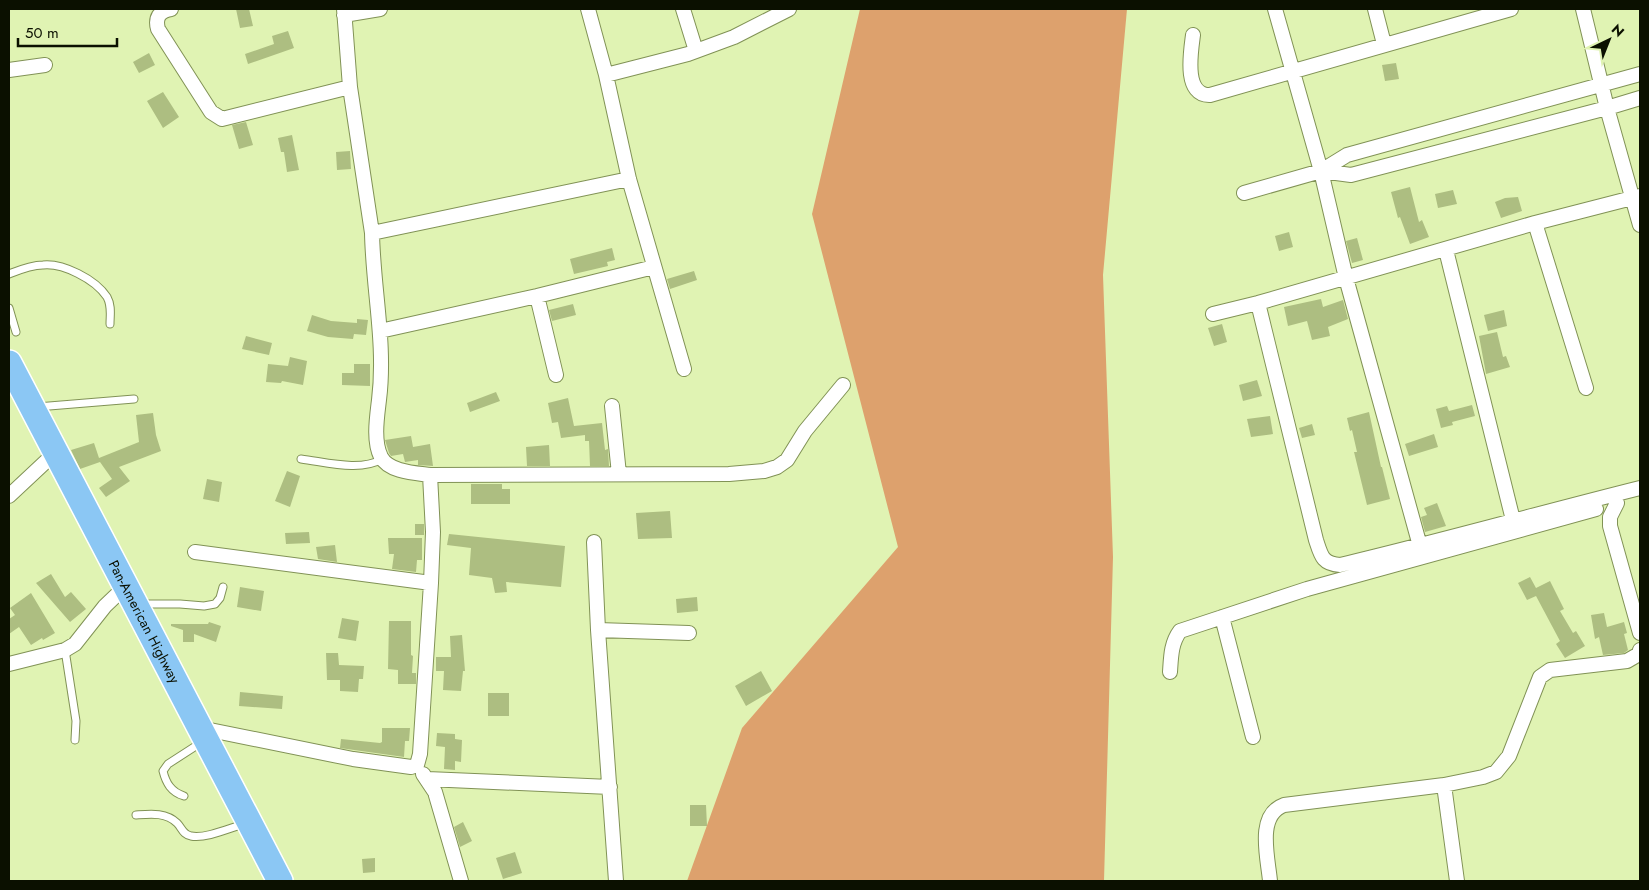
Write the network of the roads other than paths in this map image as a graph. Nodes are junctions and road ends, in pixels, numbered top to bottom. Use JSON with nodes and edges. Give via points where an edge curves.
{"nodes":[{"id":1,"x":170,"y":9,"type":"edge"},
{"id":2,"x":380,"y":9,"type":"edge"},
{"id":3,"x":588,"y":9,"type":"edge"},
{"id":4,"x":683,"y":9,"type":"edge"},
{"id":5,"x":789,"y":9,"type":"edge"},
{"id":6,"x":1275,"y":9,"type":"edge"},
{"id":7,"x":1375,"y":9,"type":"edge"},
{"id":8,"x":1511,"y":9,"type":"edge"},
{"id":9,"x":1583,"y":9,"type":"edge"},
{"id":10,"x":344,"y":12,"type":"edge"},
{"id":11,"x":1478,"y":13,"type":"edge"},
{"id":12,"x":1192,"y":35,"type":"dead end"},
{"id":13,"x":1384,"y":44,"type":"junction"},
{"id":14,"x":696,"y":51,"type":"junction"},
{"id":15,"x":45,"y":65,"type":"dead end"},
{"id":16,"x":9,"y":70,"type":"edge"},
{"id":17,"x":1292,"y":72,"type":"junction"},
{"id":18,"x":1640,"y":74,"type":"edge"},
{"id":19,"x":606,"y":75,"type":"junction"},
{"id":20,"x":1602,"y":84,"type":"junction"},
{"id":21,"x":350,"y":86,"type":"junction"},
{"id":22,"x":1640,"y":98,"type":"edge"},
{"id":23,"x":1608,"y":108,"type":"junction"},
{"id":24,"x":1321,"y":171,"type":"junction"},
{"id":25,"x":629,"y":179,"type":"junction"},
{"id":26,"x":1244,"y":193,"type":"dead end"},
{"id":27,"x":1636,"y":197,"type":"edge"},
{"id":28,"x":1535,"y":224,"type":"junction"},
{"id":29,"x":1640,"y":225,"type":"edge"},
{"id":30,"x":372,"y":233,"type":"junction"},
{"id":31,"x":1446,"y":250,"type":"junction"},
{"id":32,"x":654,"y":267,"type":"junction"},
{"id":33,"x":9,"y":274,"type":"edge"},
{"id":34,"x":1346,"y":278,"type":"junction"},
{"id":35,"x":537,"y":296,"type":"junction"},
{"id":36,"x":1258,"y":303,"type":"junction"},
{"id":37,"x":9,"y":308,"type":"edge"},
{"id":38,"x":1213,"y":314,"type":"dead end"},
{"id":39,"x":110,"y":324,"type":"dead end"},
{"id":40,"x":380,"y":331,"type":"junction"},
{"id":41,"x":16,"y":332,"type":"dead end"},
{"id":42,"x":9,"y":363,"type":"edge"},
{"id":43,"x":684,"y":369,"type":"dead end"},
{"id":44,"x":556,"y":375,"type":"dead end"},
{"id":45,"x":842,"y":385,"type":"dead end"},
{"id":46,"x":1586,"y":388,"type":"dead end"},
{"id":47,"x":134,"y":398,"type":"dead end"},
{"id":48,"x":612,"y":406,"type":"dead end"},
{"id":49,"x":32,"y":407,"type":"junction"},
{"id":50,"x":56,"y":452,"type":"junction"},
{"id":51,"x":301,"y":459,"type":"dead end"},
{"id":52,"x":382,"y":459,"type":"junction"},
{"id":53,"x":619,"y":474,"type":"junction"},
{"id":54,"x":430,"y":475,"type":"junction"},
{"id":55,"x":1640,"y":488,"type":"edge"},
{"id":56,"x":9,"y":496,"type":"edge"},
{"id":57,"x":1640,"y":497,"type":"edge"},
{"id":58,"x":1617,"y":503,"type":"junction"},
{"id":59,"x":1513,"y":520,"type":"junction"},
{"id":60,"x":594,"y":542,"type":"dead end"},
{"id":61,"x":1420,"y":546,"type":"junction"},
{"id":62,"x":195,"y":552,"type":"dead end"},
{"id":63,"x":432,"y":583,"type":"junction"},
{"id":64,"x":223,"y":587,"type":"dead end"},
{"id":65,"x":131,"y":595,"type":"junction"},
{"id":66,"x":1222,"y":616,"type":"junction"},
{"id":67,"x":598,"y":630,"type":"junction"},
{"id":68,"x":689,"y":633,"type":"dead end"},
{"id":69,"x":1640,"y":633,"type":"edge"},
{"id":70,"x":65,"y":650,"type":"junction"},
{"id":71,"x":1640,"y":650,"type":"edge"},
{"id":72,"x":9,"y":664,"type":"edge"},
{"id":73,"x":1170,"y":672,"type":"dead end"},
{"id":74,"x":203,"y":734,"type":"junction"},
{"id":75,"x":1253,"y":737,"type":"dead end"},
{"id":76,"x":75,"y":740,"type":"dead end"},
{"id":77,"x":417,"y":765,"type":"junction"},
{"id":78,"x":427,"y":779,"type":"junction"},
{"id":79,"x":1444,"y":785,"type":"junction"},
{"id":80,"x":610,"y":787,"type":"junction"},
{"id":81,"x":184,"y":796,"type":"dead end"},
{"id":82,"x":136,"y":815,"type":"dead end"},
{"id":83,"x":250,"y":822,"type":"junction"},
{"id":84,"x":280,"y":881,"type":"edge"},
{"id":85,"x":461,"y":881,"type":"edge"},
{"id":86,"x":616,"y":881,"type":"edge"},
{"id":87,"x":1270,"y":881,"type":"edge"},
{"id":88,"x":1457,"y":881,"type":"edge"}],
"edges":[{"from":1,"to":21,"type":"street","via":[[158,16],[158,29],[211,112],[222,119]]},
{"from":2,"to":10,"type":"street"},
{"from":3,"to":19,"type":"street"},
{"from":4,"to":14,"type":"street"},
{"from":5,"to":14,"type":"street","via":[[743,33]]},
{"from":6,"to":17,"type":"street"},
{"from":7,"to":13,"type":"street"},
{"from":8,"to":11,"type":"street"},
{"from":9,"to":20,"type":"street"},
{"from":10,"to":21,"type":"street"},
{"from":11,"to":13,"type":"street"},
{"from":12,"to":17,"type":"street","via":[[1189,66],[1192,80],[1199,92],[1205,95]]},
{"from":13,"to":17,"type":"street"},
{"from":14,"to":19,"type":"street"},
{"from":15,"to":16,"type":"street"},
{"from":17,"to":24,"type":"street"},
{"from":18,"to":20,"type":"street"},
{"from":19,"to":25,"type":"street"},
{"from":20,"to":23,"type":"street"},
{"from":20,"to":24,"type":"street","via":[[1347,155]]},
{"from":21,"to":30,"type":"street"},
{"from":22,"to":23,"type":"street"},
{"from":23,"to":24,"type":"street","via":[[1351,175]]},
{"from":23,"to":27,"type":"street"},
{"from":24,"to":26,"type":"street"},
{"from":24,"to":34,"type":"street"},
{"from":25,"to":30,"type":"street"},
{"from":25,"to":32,"type":"street"},
{"from":27,"to":28,"type":"street"},
{"from":27,"to":29,"type":"street"},
{"from":28,"to":31,"type":"street"},
{"from":28,"to":46,"type":"street"},
{"from":30,"to":40,"type":"street"},
{"from":31,"to":34,"type":"street"},
{"from":31,"to":59,"type":"street"},
{"from":32,"to":35,"type":"street"},
{"from":32,"to":43,"type":"street"},
{"from":33,"to":39,"type":"lane","via":[[44,264],[70,269],[89,280],[106,297]]},
{"from":34,"to":36,"type":"street"},
{"from":34,"to":61,"type":"street"},
{"from":35,"to":40,"type":"street"},
{"from":35,"to":44,"type":"street"},
{"from":36,"to":38,"type":"street"},
{"from":36,"to":61,"type":"street","via":[[1316,540],[1324,560],[1340,565]]},
{"from":37,"to":41,"type":"lane"},
{"from":40,"to":52,"type":"street","via":[[381,376],[377,418]]},
{"from":42,"to":49,"type":"highway","name":"Pan-American Highway"},
{"from":45,"to":53,"type":"street","via":[[787,460],[777,467],[739,474]]},
{"from":47,"to":49,"type":"lane"},
{"from":48,"to":53,"type":"street"},
{"from":49,"to":50,"type":"highway","name":"Pan-American Highway"},
{"from":50,"to":56,"type":"street"},
{"from":50,"to":65,"type":"highway","name":"Pan-American Highway"},
{"from":51,"to":52,"type":"lane","via":[[362,466]]},
{"from":52,"to":54,"type":"street","via":[[399,469]]},
{"from":53,"to":54,"type":"street"},
{"from":54,"to":63,"type":"street"},
{"from":55,"to":59,"type":"street"},
{"from":57,"to":58,"type":"street"},
{"from":58,"to":66,"type":"street","via":[[1307,589]]},
{"from":58,"to":69,"type":"street","via":[[1610,517],[1610,526]]},
{"from":59,"to":61,"type":"street"},
{"from":60,"to":67,"type":"street"},
{"from":62,"to":63,"type":"street"},
{"from":63,"to":77,"type":"street"},
{"from":64,"to":65,"type":"lane","via":[[215,604],[204,606],[165,603]]},
{"from":65,"to":70,"type":"street","via":[[105,606],[75,644]]},
{"from":65,"to":74,"type":"highway","name":"Pan-American Highway"},
{"from":66,"to":73,"type":"street","via":[[1180,631],[1172,647]]},
{"from":66,"to":75,"type":"street"},
{"from":67,"to":68,"type":"street"},
{"from":67,"to":80,"type":"street"},
{"from":70,"to":72,"type":"street"},
{"from":70,"to":76,"type":"lane","via":[[76,721]]},
{"from":71,"to":79,"type":"street","via":[[1627,661],[1550,670],[1540,677],[1504,764],[1488,775]]},
{"from":74,"to":77,"type":"street","via":[[353,759]]},
{"from":74,"to":81,"type":"lane","via":[[163,771],[166,782],[176,793]]},
{"from":74,"to":83,"type":"highway","name":"Pan-American Highway"},
{"from":77,"to":78,"type":"street"},
{"from":78,"to":80,"type":"street"},
{"from":78,"to":85,"type":"street","via":[[435,792]]},
{"from":79,"to":87,"type":"street","via":[[1278,807],[1265,829]]},
{"from":79,"to":88,"type":"street"},
{"from":80,"to":86,"type":"street"},
{"from":82,"to":83,"type":"lane","via":[[168,816],[184,834],[190,836]]},
{"from":83,"to":84,"type":"highway","name":"Pan-American Highway"}]}
